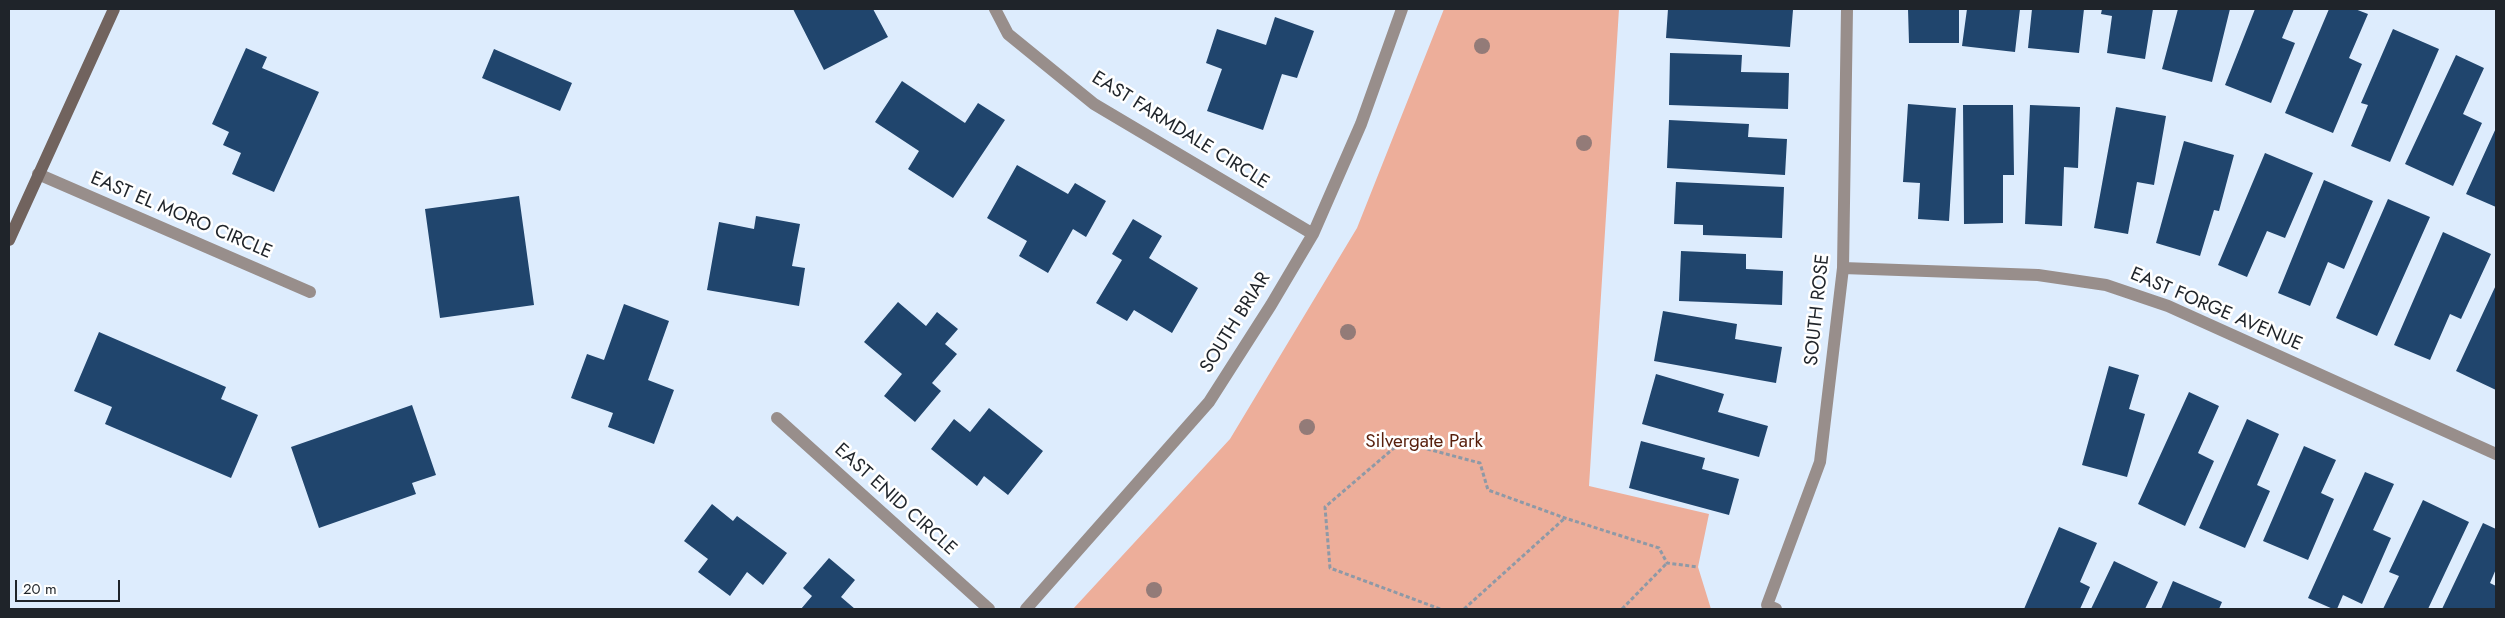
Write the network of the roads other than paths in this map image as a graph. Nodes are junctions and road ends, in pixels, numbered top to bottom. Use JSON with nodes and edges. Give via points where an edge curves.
{"nodes":[{"id":1,"x":114,"y":9,"type":"edge"},
{"id":2,"x":995,"y":9,"type":"edge"},
{"id":3,"x":1402,"y":9,"type":"edge"},
{"id":4,"x":1847,"y":9,"type":"edge"},
{"id":5,"x":38,"y":174,"type":"junction"},
{"id":6,"x":1313,"y":234,"type":"junction"},
{"id":7,"x":9,"y":240,"type":"edge"},
{"id":8,"x":1843,"y":268,"type":"junction"},
{"id":9,"x":310,"y":292,"type":"dead end"},
{"id":10,"x":777,"y":418,"type":"dead end"},
{"id":11,"x":2496,"y":454,"type":"edge"},
{"id":12,"x":1771,"y":607,"type":"edge"},
{"id":13,"x":989,"y":609,"type":"edge"},
{"id":14,"x":1026,"y":609,"type":"edge"}],
"edges":[{"from":1,"to":5,"type":"street"},
{"from":2,"to":6,"type":"street","name":"EAST FARMDALE CIRCLE","via":[[1008,34],[1094,104]]},
{"from":3,"to":6,"type":"street","name":"SOUTH BRIAR","via":[[1362,124]]},
{"from":4,"to":8,"type":"street","name":"SOUTH ROSE"},
{"from":5,"to":7,"type":"street"},
{"from":5,"to":9,"type":"street","name":"EAST EL MORO CIRCLE"},
{"from":6,"to":14,"type":"street","name":"SOUTH BRIAR","via":[[1209,402]]},
{"from":8,"to":11,"type":"street","name":"EAST FORGE AVENUE","via":[[2038,275],[2106,285],[2168,306]]},
{"from":8,"to":12,"type":"street","name":"SOUTH ROSE","via":[[1820,462]]},
{"from":10,"to":13,"type":"street","name":"EAST ENID CIRCLE"}]}
